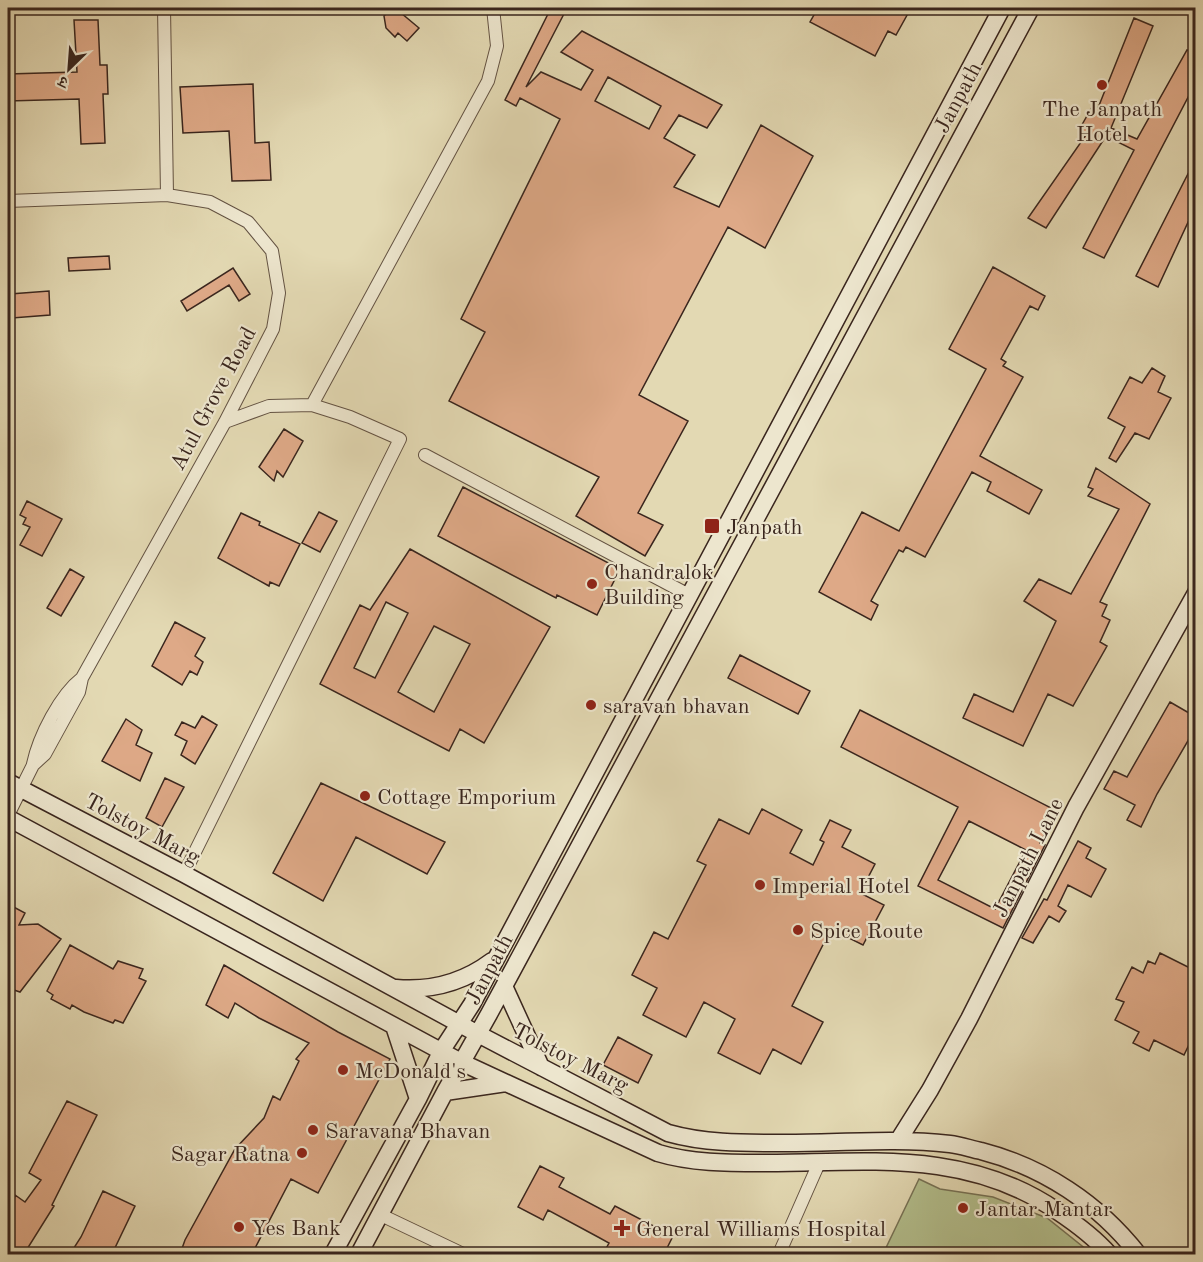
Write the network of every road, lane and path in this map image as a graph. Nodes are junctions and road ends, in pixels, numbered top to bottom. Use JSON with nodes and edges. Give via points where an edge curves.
{"nodes":[{"id":1,"x":164,"y":8,"type":"edge"},
{"id":2,"x":493,"y":8,"type":"edge"},
{"id":3,"x":1002,"y":8,"type":"edge"},
{"id":4,"x":1031,"y":8,"type":"edge"},
{"id":5,"x":167,"y":195,"type":"junction"},
{"id":6,"x":8,"y":201,"type":"edge"},
{"id":7,"x":312,"y":405,"type":"junction"},
{"id":8,"x":225,"y":422,"type":"junction"},
{"id":9,"x":425,"y":455,"type":"dead end"},
{"id":10,"x":1196,"y":593,"type":"edge"},
{"id":11,"x":689,"y":595,"type":"junction"},
{"id":12,"x":14,"y":785,"type":"edge"},
{"id":13,"x":8,"y":816,"type":"edge"},
{"id":14,"x":184,"y":874,"type":"junction"},
{"id":15,"x":495,"y":959,"type":"junction"},
{"id":16,"x":504,"y":986,"type":"junction"},
{"id":17,"x":392,"y":988,"type":"junction"},
{"id":18,"x":460,"y":1024,"type":"junction"},
{"id":19,"x":394,"y":1026,"type":"junction"},
{"id":20,"x":478,"y":1034,"type":"junction"},
{"id":21,"x":442,"y":1050,"type":"junction"},
{"id":22,"x":463,"y":1062,"type":"junction"},
{"id":23,"x":541,"y":1067,"type":"junction"},
{"id":24,"x":507,"y":1083,"type":"junction"},
{"id":25,"x":445,"y":1092,"type":"junction"},
{"id":26,"x":418,"y":1099,"type":"junction"},
{"id":27,"x":898,"y":1141,"type":"junction"},
{"id":28,"x":819,"y":1163,"type":"junction"},
{"id":29,"x":381,"y":1215,"type":"junction"},
{"id":30,"x":1196,"y":1248,"type":"edge"},
{"id":31,"x":333,"y":1254,"type":"edge"},
{"id":32,"x":359,"y":1254,"type":"edge"},
{"id":33,"x":463,"y":1254,"type":"edge"},
{"id":34,"x":779,"y":1254,"type":"edge"},
{"id":35,"x":1109,"y":1254,"type":"edge"},
{"id":36,"x":1138,"y":1254,"type":"edge"},
{"id":37,"x":1191,"y":1254,"type":"edge"}],
"edges":[{"from":1,"to":5,"type":"street"},
{"from":2,"to":7,"type":"street","via":[[497,46],[488,81]]},
{"from":3,"to":11,"type":"main road","name":"Janpath"},
{"from":4,"to":16,"type":"main road","name":"Janpath"},
{"from":5,"to":6,"type":"street","name":"Atul Grove Road"},
{"from":5,"to":8,"type":"street","name":"Atul Grove Road","via":[[210,202],[248,222],[272,251],[279,293],[273,329]]},
{"from":7,"to":8,"type":"street","via":[[269,406]]},
{"from":7,"to":14,"type":"street","via":[[400,439]]},
{"from":8,"to":12,"type":"street","name":"Atul Grove Road","via":[[82,678],[79,693],[45,754]]},
{"from":9,"to":11,"type":"street"},
{"from":10,"to":27,"type":"main road","name":"Janpath Lane","via":[[1076,807],[969,1019]]},
{"from":11,"to":15,"type":"main road","name":"Janpath"},
{"from":12,"to":13,"type":"street","name":"Atul Grove Road"},
{"from":12,"to":14,"type":"main road","name":"Tolstoy Marg"},
{"from":13,"to":19,"type":"main road"},
{"from":14,"to":17,"type":"main road","name":"Tolstoy Marg"},
{"from":15,"to":17,"type":"main road","via":[[468,976],[439,986]]},
{"from":15,"to":18,"type":"main road","name":"Janpath"},
{"from":16,"to":20,"type":"main road","name":"Janpath"},
{"from":16,"to":23,"type":"main road"},
{"from":17,"to":18,"type":"main road","name":"Tolstoy Marg"},
{"from":18,"to":20,"type":"main road","name":"Tolstoy Marg"},
{"from":18,"to":21,"type":"main road","name":"Janpath"},
{"from":19,"to":21,"type":"main road"},
{"from":19,"to":26,"type":"main road"},
{"from":20,"to":22,"type":"main road","name":"Janpath"},
{"from":20,"to":23,"type":"main road","name":"Tolstoy Marg"},
{"from":21,"to":22,"type":"main road"},
{"from":21,"to":26,"type":"main road","name":"Janpath"},
{"from":22,"to":24,"type":"main road"},
{"from":22,"to":25,"type":"main road","name":"Janpath"},
{"from":23,"to":27,"type":"main road","name":"Tolstoy Marg","via":[[681,1136],[733,1143]]},
{"from":24,"to":25,"type":"main road"},
{"from":24,"to":28,"type":"main road","via":[[671,1157],[722,1163]]},
{"from":25,"to":29,"type":"main road","name":"Janpath"},
{"from":26,"to":31,"type":"main road","name":"Janpath"},
{"from":27,"to":36,"type":"main road","name":"Tolstoy Marg","via":[[952,1144],[1026,1166],[1066,1187],[1117,1230]]},
{"from":28,"to":34,"type":"street"},
{"from":28,"to":35,"type":"main road","via":[[887,1161],[942,1165],[990,1177],[1037,1197],[1071,1220]]},
{"from":29,"to":32,"type":"main road","name":"Janpath"},
{"from":29,"to":33,"type":"street"},
{"from":30,"to":37,"type":"street"}]}
